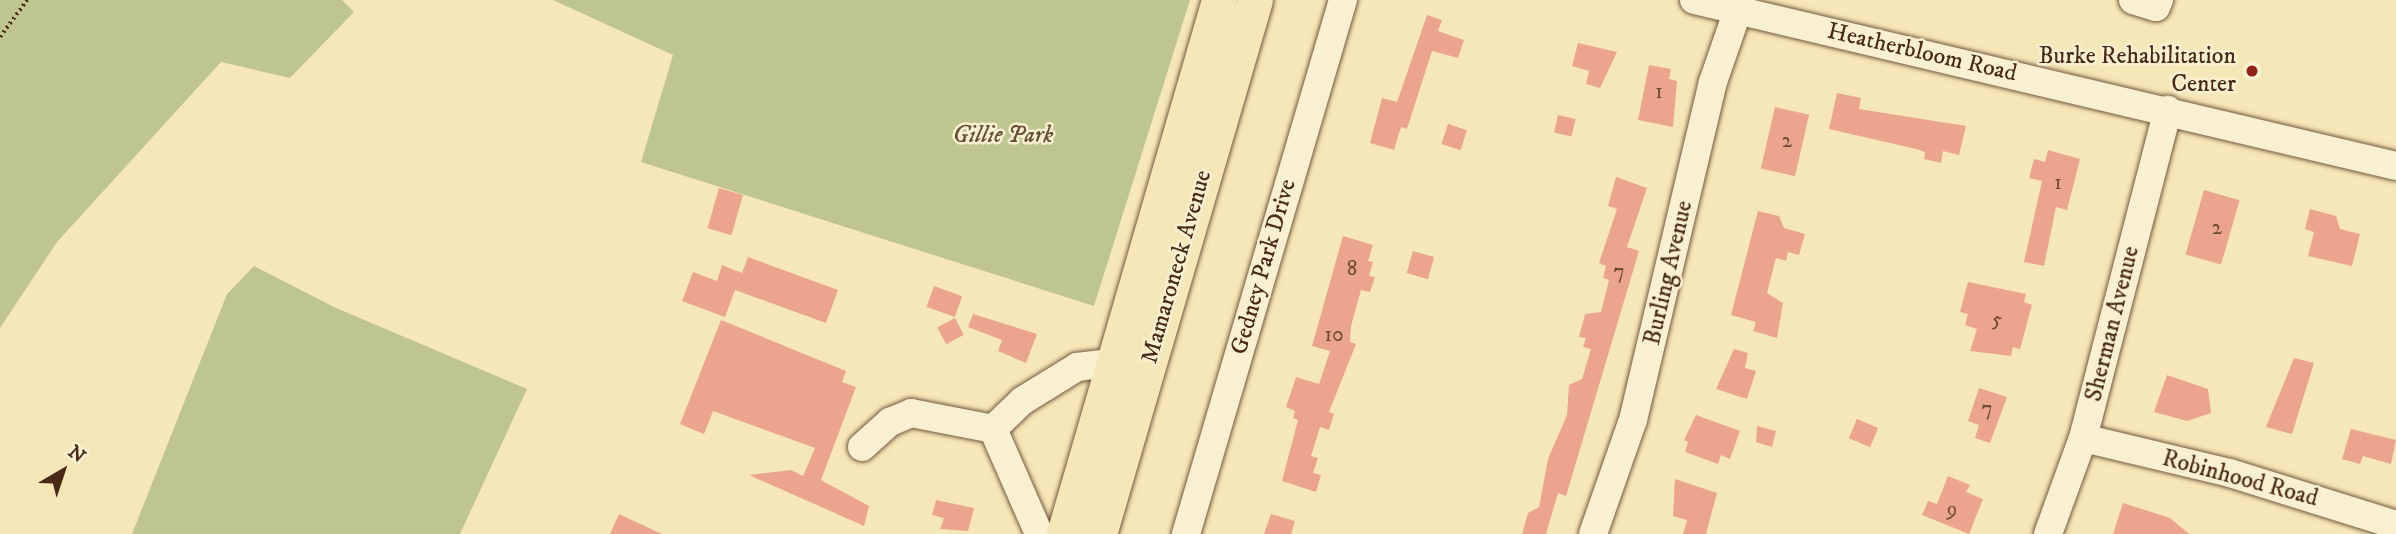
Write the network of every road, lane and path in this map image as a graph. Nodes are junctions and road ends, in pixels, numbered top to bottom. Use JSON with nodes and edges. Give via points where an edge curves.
{"nodes":[{"id":1,"x":27,"y":0,"type":"edge"},
{"id":2,"x":1219,"y":0,"type":"edge"},
{"id":3,"x":1255,"y":0,"type":"edge"},
{"id":4,"x":1343,"y":0,"type":"edge"},
{"id":5,"x":1694,"y":0,"type":"edge"},
{"id":6,"x":2133,"y":0,"type":"edge"},
{"id":7,"x":2159,"y":0,"type":"edge"},
{"id":8,"x":1738,"y":10,"type":"junction"},
{"id":9,"x":0,"y":37,"type":"edge"},
{"id":10,"x":2168,"y":110,"type":"junction"},
{"id":11,"x":2396,"y":166,"type":"edge"},
{"id":12,"x":1115,"y":362,"type":"junction"},
{"id":13,"x":992,"y":429,"type":"junction"},
{"id":14,"x":2083,"y":438,"type":"junction"},
{"id":15,"x":862,"y":447,"type":"dead end"},
{"id":16,"x":2396,"y":525,"type":"edge"},
{"id":17,"x":1039,"y":534,"type":"edge"},
{"id":18,"x":1064,"y":534,"type":"edge"},
{"id":19,"x":1099,"y":534,"type":"edge"},
{"id":20,"x":1186,"y":534,"type":"edge"},
{"id":21,"x":1593,"y":534,"type":"edge"},
{"id":22,"x":2048,"y":534,"type":"edge"}],
"edges":[{"from":1,"to":9,"type":"path"},
{"from":2,"to":12,"type":"main road","name":"Mamaroneck Avenue"},
{"from":3,"to":19,"type":"main road","name":"Mamaroneck Avenue"},
{"from":4,"to":20,"type":"street","name":"Gedney Park Drive"},
{"from":5,"to":8,"type":"street","name":"Heatherbloom Road"},
{"from":6,"to":7,"type":"street","via":[[2156,7]]},
{"from":8,"to":10,"type":"street","name":"Heatherbloom Road"},
{"from":8,"to":21,"type":"street","name":"Burling Avenue","via":[[1713,82],[1633,420]]},
{"from":10,"to":11,"type":"street","name":"Heatherbloom Road"},
{"from":10,"to":14,"type":"street","name":"Sherman Avenue"},
{"from":12,"to":13,"type":"street","via":[[1077,366],[1022,401]]},
{"from":12,"to":18,"type":"main road","name":"Mamaroneck Avenue"},
{"from":13,"to":15,"type":"street","via":[[911,413],[890,422]]},
{"from":13,"to":17,"type":"street"},
{"from":14,"to":16,"type":"street","name":"Robinhood Road","via":[[2230,473]]},
{"from":14,"to":22,"type":"street","name":"Sherman Avenue"}]}
